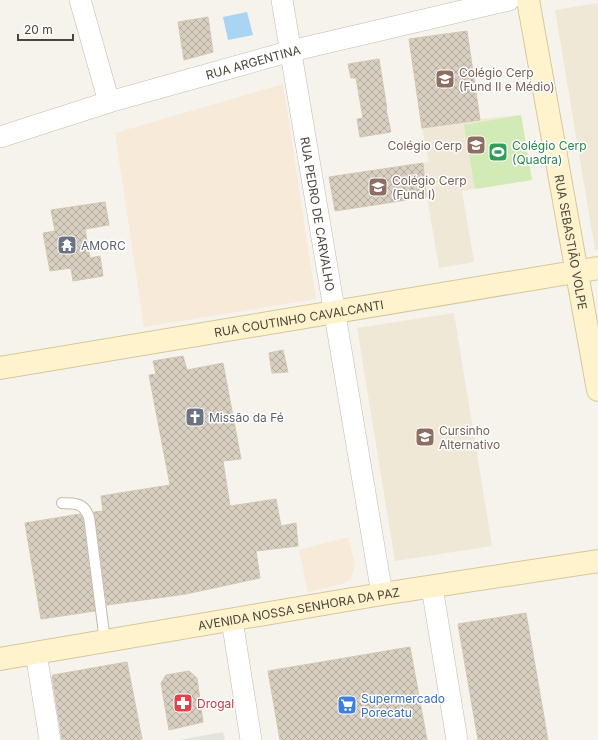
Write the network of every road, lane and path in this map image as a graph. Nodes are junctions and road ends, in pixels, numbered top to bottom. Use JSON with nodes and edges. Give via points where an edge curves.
{"nodes":[{"id":1,"x":80,"y":0,"type":"edge"},
{"id":2,"x":282,"y":0,"type":"edge"},
{"id":3,"x":509,"y":0,"type":"edge"},
{"id":4,"x":528,"y":0,"type":"edge"},
{"id":5,"x":291,"y":51,"type":"junction"},
{"id":6,"x":109,"y":102,"type":"junction"},
{"id":7,"x":0,"y":137,"type":"edge"},
{"id":8,"x":598,"y":268,"type":"edge"},
{"id":9,"x":577,"y":271,"type":"junction"},
{"id":10,"x":335,"y":312,"type":"junction"},
{"id":11,"x":0,"y":368,"type":"edge"},
{"id":12,"x":598,"y":390,"type":"edge"},
{"id":13,"x":62,"y":504,"type":"dead end"},
{"id":14,"x":598,"y":561,"type":"edge"},
{"id":15,"x":432,"y":587,"type":"junction"},
{"id":16,"x":382,"y":594,"type":"junction"},
{"id":17,"x":232,"y":620,"type":"junction"},
{"id":18,"x":106,"y":642,"type":"junction"},
{"id":19,"x":36,"y":653,"type":"junction"},
{"id":20,"x":0,"y":659,"type":"edge"},
{"id":21,"x":50,"y":740,"type":"edge"},
{"id":22,"x":251,"y":740,"type":"edge"},
{"id":23,"x":457,"y":740,"type":"edge"}],
"edges":[{"from":1,"to":6,"type":"street"},
{"from":2,"to":5,"type":"street","name":"RUA PEDRO DE CARVALHO"},
{"from":3,"to":5,"type":"street","name":"RUA ARGENTINA"},
{"from":4,"to":9,"type":"main road","name":"RUA SEBASTIÃO VOLPE"},
{"from":5,"to":6,"type":"street","name":"RUA ARGENTINA"},
{"from":5,"to":10,"type":"street","name":"RUA PEDRO DE CARVALHO"},
{"from":6,"to":7,"type":"street","name":"RUA ARGENTINA"},
{"from":8,"to":9,"type":"main road","name":"RUA COUTINHO CAVALCANTI"},
{"from":9,"to":10,"type":"main road","name":"RUA COUTINHO CAVALCANTI"},
{"from":9,"to":12,"type":"main road","name":"RUA SEBASTIÃO VOLPE"},
{"from":10,"to":11,"type":"main road","name":"RUA COUTINHO CAVALCANTI"},
{"from":10,"to":16,"type":"street","name":"RUA PEDRO DE CARVALHO"},
{"from":13,"to":18,"type":"lane","via":[[78,504],[86,509],[89,517]]},
{"from":14,"to":15,"type":"main road","name":"AVENIDA NOSSA SENHORA DA PAZ"},
{"from":15,"to":16,"type":"main road","name":"AVENIDA NOSSA SENHORA DA PAZ"},
{"from":15,"to":23,"type":"street"},
{"from":16,"to":17,"type":"main road","name":"AVENIDA NOSSA SENHORA DA PAZ"},
{"from":17,"to":18,"type":"main road","name":"AVENIDA NOSSA SENHORA DA PAZ"},
{"from":17,"to":22,"type":"street"},
{"from":18,"to":19,"type":"main road","name":"AVENIDA NOSSA SENHORA DA PAZ"},
{"from":19,"to":20,"type":"main road","name":"AVENIDA NOSSA SENHORA DA PAZ"},
{"from":19,"to":21,"type":"street"}]}
